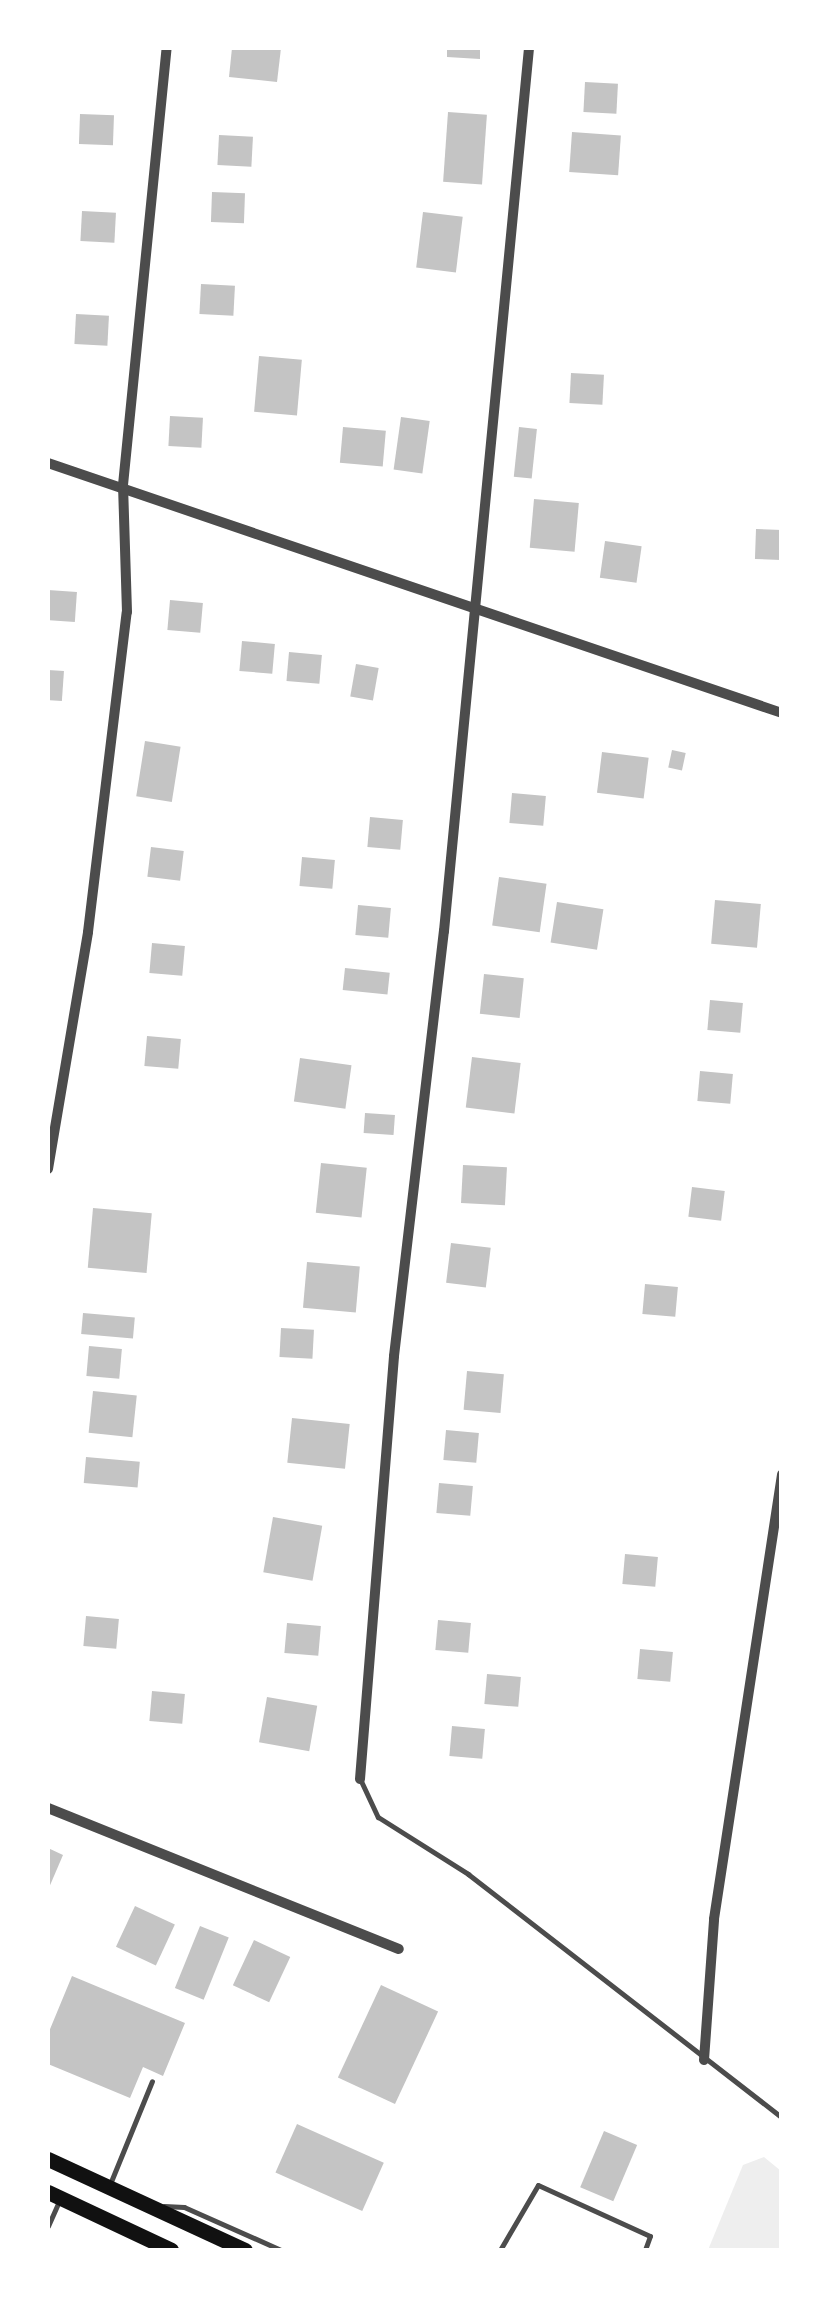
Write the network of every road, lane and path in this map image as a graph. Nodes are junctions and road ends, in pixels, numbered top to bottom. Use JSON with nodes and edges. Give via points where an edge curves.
{"nodes":[{"id":1,"x":167,"y":48,"type":"edge"},
{"id":2,"x":529,"y":48,"type":"edge"},
{"id":3,"x":48,"y":463,"type":"edge"},
{"id":4,"x":123,"y":485,"type":"junction"},
{"id":5,"x":473,"y":610,"type":"junction"},
{"id":6,"x":782,"y":714,"type":"edge"},
{"id":7,"x":48,"y":1169,"type":"edge"},
{"id":8,"x":782,"y":1474,"type":"edge"},
{"id":9,"x":360,"y":1779,"type":"joint"},
{"id":10,"x":48,"y":1808,"type":"edge"},
{"id":11,"x":399,"y":1949,"type":"dead end"},
{"id":12,"x":704,"y":2060,"type":"junction"},
{"id":13,"x":152,"y":2081,"type":"dead end"},
{"id":14,"x":782,"y":2118,"type":"edge"},
{"id":15,"x":48,"y":2160,"type":"edge"},
{"id":16,"x":109,"y":2186,"type":"junction"},
{"id":17,"x":54,"y":2195,"type":"edge"},
{"id":18,"x":152,"y":2206,"type":"junction"},
{"id":19,"x":48,"y":2226,"type":"edge"},
{"id":20,"x":171,"y":2250,"type":"edge"},
{"id":21,"x":245,"y":2250,"type":"edge"},
{"id":22,"x":282,"y":2250,"type":"edge"},
{"id":23,"x":500,"y":2250,"type":"edge"},
{"id":24,"x":644,"y":2250,"type":"edge"}],
"edges":[{"from":1,"to":4,"type":"street"},
{"from":2,"to":5,"type":"street"},
{"from":3,"to":4,"type":"street"},
{"from":4,"to":5,"type":"street"},
{"from":4,"to":7,"type":"street","via":[[127,612],[88,932]]},
{"from":5,"to":6,"type":"street"},
{"from":5,"to":9,"type":"street","via":[[394,1356]]},
{"from":8,"to":12,"type":"street","via":[[714,1918]]},
{"from":9,"to":12,"type":"lane","via":[[378,1817],[468,1874]]},
{"from":10,"to":11,"type":"street"},
{"from":12,"to":14,"type":"lane"},
{"from":13,"to":16,"type":"lane"},
{"from":15,"to":16,"type":"main road"},
{"from":16,"to":18,"type":"main road"},
{"from":17,"to":19,"type":"lane"},
{"from":17,"to":20,"type":"main road"},
{"from":18,"to":21,"type":"main road"},
{"from":18,"to":22,"type":"lane","via":[[184,2207]]},
{"from":23,"to":24,"type":"lane","via":[[538,2185],[650,2236]]}]}
